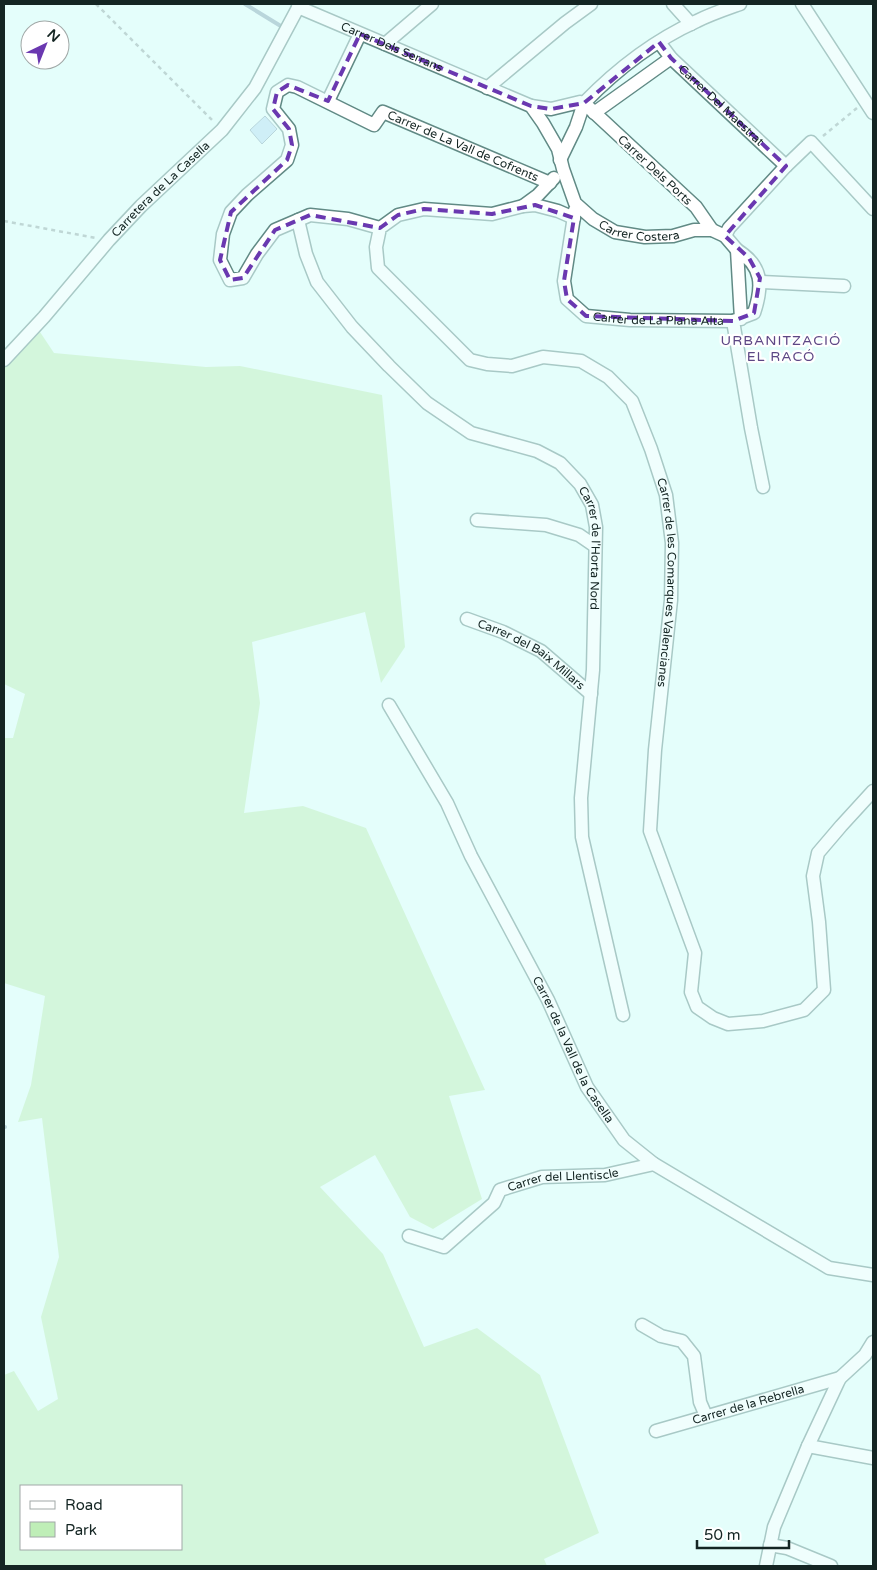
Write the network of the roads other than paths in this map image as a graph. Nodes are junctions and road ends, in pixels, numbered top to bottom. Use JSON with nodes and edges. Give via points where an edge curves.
{"nodes":[{"id":1,"x":432,"y":4,"type":"edge"},
{"id":2,"x":591,"y":4,"type":"edge"},
{"id":3,"x":672,"y":4,"type":"edge"},
{"id":4,"x":740,"y":4,"type":"edge"},
{"id":5,"x":802,"y":4,"type":"edge"},
{"id":6,"x":299,"y":5,"type":"edge"},
{"id":7,"x":691,"y":24,"type":"junction"},
{"id":8,"x":360,"y":34,"type":"junction"},
{"id":9,"x":659,"y":42,"type":"junction"},
{"id":10,"x":385,"y":44,"type":"junction"},
{"id":11,"x":671,"y":58,"type":"junction"},
{"id":12,"x":488,"y":88,"type":"junction"},
{"id":13,"x":328,"y":102,"type":"junction"},
{"id":14,"x":584,"y":103,"type":"junction"},
{"id":15,"x":531,"y":106,"type":"junction"},
{"id":16,"x":594,"y":113,"type":"junction"},
{"id":17,"x":873,"y":114,"type":"edge"},
{"id":18,"x":561,"y":165,"type":"junction"},
{"id":19,"x":786,"y":166,"type":"junction"},
{"id":20,"x":550,"y":182,"type":"junction"},
{"id":21,"x":576,"y":203,"type":"junction"},
{"id":22,"x":523,"y":206,"type":"junction"},
{"id":23,"x":873,"y":209,"type":"edge"},
{"id":24,"x":574,"y":218,"type":"junction"},
{"id":25,"x":298,"y":220,"type":"junction"},
{"id":26,"x":380,"y":228,"type":"junction"},
{"id":27,"x":712,"y":230,"type":"junction"},
{"id":28,"x":725,"y":236,"type":"junction"},
{"id":29,"x":737,"y":250,"type":"junction"},
{"id":30,"x":760,"y":282,"type":"junction"},
{"id":31,"x":844,"y":286,"type":"dead end"},
{"id":32,"x":737,"y":320,"type":"junction"},
{"id":33,"x":4,"y":360,"type":"edge"},
{"id":34,"x":763,"y":487,"type":"dead end"},
{"id":35,"x":477,"y":520,"type":"dead end"},
{"id":36,"x":595,"y":546,"type":"junction"},
{"id":37,"x":467,"y":619,"type":"dead end"},
{"id":38,"x":591,"y":694,"type":"junction"},
{"id":39,"x":390,"y":705,"type":"dead end"},
{"id":40,"x":873,"y":791,"type":"edge"},
{"id":41,"x":623,"y":1015,"type":"dead end"},
{"id":42,"x":654,"y":1164,"type":"junction"},
{"id":43,"x":409,"y":1236,"type":"dead end"},
{"id":44,"x":873,"y":1275,"type":"edge"},
{"id":45,"x":642,"y":1325,"type":"dead end"},
{"id":46,"x":873,"y":1342,"type":"edge"},
{"id":47,"x":840,"y":1378,"type":"junction"},
{"id":48,"x":706,"y":1416,"type":"junction"},
{"id":49,"x":656,"y":1431,"type":"dead end"},
{"id":50,"x":808,"y":1446,"type":"junction"},
{"id":51,"x":873,"y":1458,"type":"edge"},
{"id":52,"x":770,"y":1545,"type":"junction"},
{"id":53,"x":766,"y":1566,"type":"edge"},
{"id":54,"x":831,"y":1566,"type":"edge"}],
"edges":[{"from":1,"to":10,"type":"street"},
{"from":2,"to":12,"type":"street"},
{"from":3,"to":7,"type":"street"},
{"from":4,"to":7,"type":"street"},
{"from":5,"to":17,"type":"street"},
{"from":6,"to":8,"type":"street","name":"Carrer Dels Serrans"},
{"from":6,"to":33,"type":"street","name":"Carretera de La Casella","via":[[255,88],[222,130],[141,206]]},
{"from":7,"to":9,"type":"street"},
{"from":8,"to":10,"type":"street","name":"Carrer Dels Serrans"},
{"from":8,"to":13,"type":"street"},
{"from":9,"to":11,"type":"street","name":"Carrer Del Maestrat"},
{"from":9,"to":14,"type":"street"},
{"from":10,"to":12,"type":"street","name":"Carrer Dels Serrans"},
{"from":11,"to":16,"type":"street"},
{"from":11,"to":19,"type":"street","name":"Carrer Del Maestrat"},
{"from":12,"to":15,"type":"street","name":"Carrer Dels Serrans"},
{"from":13,"to":20,"type":"street","name":"Carrer de La Vall de Cofrents","via":[[374,125],[383,112]]},
{"from":13,"to":25,"type":"street","via":[[288,85],[277,92],[273,109],[289,129],[292,144],[287,160],[231,212],[223,234],[220,260],[230,280],[243,278],[275,230]]},
{"from":14,"to":15,"type":"street","via":[[551,109]]},
{"from":14,"to":16,"type":"street","name":"Carrer Dels Ports"},
{"from":14,"to":18,"type":"street"},
{"from":15,"to":18,"type":"street","via":[[558,149]]},
{"from":16,"to":27,"type":"street","name":"Carrer Dels Ports","via":[[696,207]]},
{"from":18,"to":20,"type":"street"},
{"from":18,"to":21,"type":"street","name":"Carrer Costera"},
{"from":19,"to":23,"type":"street","via":[[815,140]]},
{"from":19,"to":28,"type":"street"},
{"from":20,"to":22,"type":"street"},
{"from":21,"to":24,"type":"street","name":"Carrer de La Plana Alta"},
{"from":21,"to":27,"type":"street","name":"Carrer Costera","via":[[593,219],[615,232],[645,237]]},
{"from":22,"to":24,"type":"street","via":[[536,205]]},
{"from":22,"to":26,"type":"street","via":[[492,214],[424,209],[398,215]]},
{"from":24,"to":32,"type":"street","name":"Carrer de La Plana Alta","via":[[564,281],[566,299],[586,316],[630,320]]},
{"from":25,"to":26,"type":"street","via":[[310,215],[348,219]]},
{"from":25,"to":36,"type":"street","name":"Carrer de l'Horta Nord","via":[[317,282],[352,327],[427,403],[471,433],[537,451],[560,463],[580,484],[592,505]]},
{"from":26,"to":40,"type":"street","name":"Carrer de les Comarques Valencianes","via":[[376,247],[378,268],[470,360],[512,366],[543,357],[581,362],[608,377],[632,401],[666,496],[672,543],[672,600],[655,750],[650,831],[695,952],[691,992],[697,1007],[728,1024],[763,1022],[804,1010],[824,990],[813,876],[818,854]]},
{"from":27,"to":28,"type":"street","name":"Carrer Costera"},
{"from":28,"to":29,"type":"street","name":"Carrer Costera"},
{"from":29,"to":30,"type":"street","name":"Carrer Costera","via":[[750,258]]},
{"from":29,"to":32,"type":"street"},
{"from":30,"to":31,"type":"street"},
{"from":30,"to":32,"type":"street","via":[[754,313]]},
{"from":32,"to":34,"type":"street","via":[[749,420]]},
{"from":35,"to":36,"type":"street","via":[[546,525],[579,535]]},
{"from":36,"to":38,"type":"street","name":"Carrer de l'Horta Nord"},
{"from":37,"to":38,"type":"street","name":"Carrer del Baix Millars","via":[[541,651]]},
{"from":38,"to":41,"type":"street","name":"Carrer de l'Horta Nord","via":[[581,798],[582,838]]},
{"from":39,"to":42,"type":"street","name":"Carrer de la Vall de la Casella","via":[[447,803],[471,856],[548,1000],[587,1087],[624,1140]]},
{"from":42,"to":43,"type":"street","name":"Carrer del Llentiscle","via":[[605,1175],[542,1178],[500,1190],[494,1203],[444,1247]]},
{"from":42,"to":44,"type":"street","name":"Carrer de la Vall de la Casella","via":[[829,1268]]},
{"from":45,"to":48,"type":"street","via":[[661,1336],[682,1341],[694,1356],[700,1402]]},
{"from":46,"to":47,"type":"street","via":[[865,1355]]},
{"from":47,"to":48,"type":"street","name":"Carrer de la Rebrella"},
{"from":47,"to":50,"type":"street"},
{"from":48,"to":49,"type":"street","name":"Carrer de la Rebrella"},
{"from":50,"to":51,"type":"street"},
{"from":50,"to":52,"type":"street"},
{"from":52,"to":53,"type":"street"},
{"from":52,"to":54,"type":"street","via":[[787,1548]]}]}
